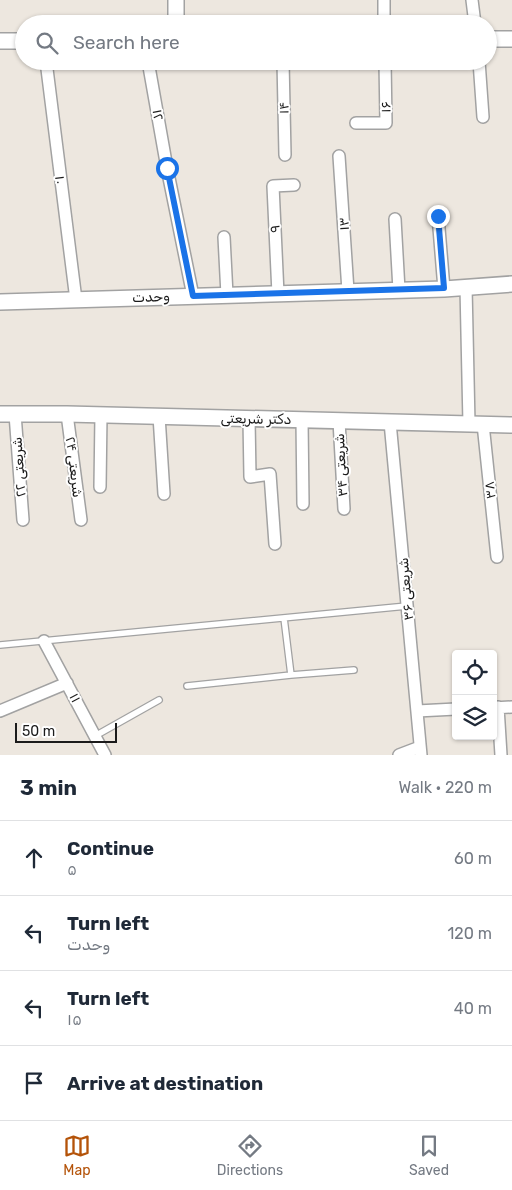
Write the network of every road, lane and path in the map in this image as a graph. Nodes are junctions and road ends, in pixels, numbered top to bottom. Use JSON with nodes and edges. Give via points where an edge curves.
{"nodes":[{"id":1,"x":176,"y":0,"type":"edge"},
{"id":2,"x":384,"y":0,"type":"edge"},
{"id":3,"x":472,"y":0,"type":"edge"},
{"id":4,"x":176,"y":15,"type":"edge"},
{"id":5,"x":384,"y":15,"type":"edge"},
{"id":6,"x":474,"y":15,"type":"edge"},
{"id":7,"x":497,"y":39,"type":"edge"},
{"id":8,"x":512,"y":39,"type":"edge"},
{"id":9,"x":0,"y":41,"type":"edge"},
{"id":10,"x":15,"y":41,"type":"edge"},
{"id":11,"x":47,"y":70,"type":"edge"},
{"id":12,"x":150,"y":70,"type":"edge"},
{"id":13,"x":283,"y":70,"type":"edge"},
{"id":14,"x":385,"y":70,"type":"edge"},
{"id":15,"x":480,"y":70,"type":"edge"},
{"id":16,"x":483,"y":117,"type":"dead end"},
{"id":17,"x":356,"y":123,"type":"dead end"},
{"id":18,"x":285,"y":155,"type":"dead end"},
{"id":19,"x":339,"y":156,"type":"dead end"},
{"id":20,"x":294,"y":185,"type":"dead end"},
{"id":21,"x":438,"y":216,"type":"dead end"},
{"id":22,"x":395,"y":219,"type":"dead end"},
{"id":23,"x":224,"y":237,"type":"dead end"},
{"id":24,"x":512,"y":284,"type":"edge"},
{"id":25,"x":466,"y":287,"type":"junction"},
{"id":26,"x":444,"y":288,"type":"junction"},
{"id":27,"x":399,"y":290,"type":"junction"},
{"id":28,"x":348,"y":292,"type":"junction"},
{"id":29,"x":278,"y":294,"type":"junction"},
{"id":30,"x":227,"y":295,"type":"junction"},
{"id":31,"x":193,"y":296,"type":"junction"},
{"id":32,"x":76,"y":300,"type":"junction"},
{"id":33,"x":0,"y":302,"type":"edge"},
{"id":34,"x":0,"y":414,"type":"edge"},
{"id":35,"x":15,"y":414,"type":"junction"},
{"id":36,"x":67,"y":414,"type":"junction"},
{"id":37,"x":101,"y":415,"type":"junction"},
{"id":38,"x":159,"y":416,"type":"junction"},
{"id":39,"x":249,"y":418,"type":"junction"},
{"id":40,"x":302,"y":420,"type":"junction"},
{"id":41,"x":339,"y":421,"type":"junction"},
{"id":42,"x":390,"y":422,"type":"junction"},
{"id":43,"x":476,"y":424,"type":"junction"},
{"id":44,"x":512,"y":425,"type":"edge"},
{"id":45,"x":100,"y":488,"type":"dead end"},
{"id":46,"x":164,"y":494,"type":"dead end"},
{"id":47,"x":303,"y":504,"type":"dead end"},
{"id":48,"x":344,"y":509,"type":"dead end"},
{"id":49,"x":23,"y":520,"type":"dead end"},
{"id":50,"x":81,"y":520,"type":"dead end"},
{"id":51,"x":275,"y":544,"type":"dead end"},
{"id":52,"x":497,"y":557,"type":"dead end"},
{"id":53,"x":407,"y":606,"type":"junction"},
{"id":54,"x":284,"y":618,"type":"junction"},
{"id":55,"x":44,"y":641,"type":"junction"},
{"id":56,"x":0,"y":645,"type":"edge"},
{"id":57,"x":354,"y":670,"type":"dead end"},
{"id":58,"x":292,"y":674,"type":"junction"},
{"id":59,"x":67,"y":683,"type":"junction"},
{"id":60,"x":187,"y":686,"type":"dead end"},
{"id":61,"x":159,"y":700,"type":"dead end"},
{"id":62,"x":497,"y":707,"type":"edge"},
{"id":63,"x":512,"y":707,"type":"edge"},
{"id":64,"x":452,"y":709,"type":"edge"},
{"id":65,"x":0,"y":711,"type":"edge"},
{"id":66,"x":417,"y":711,"type":"junction"},
{"id":67,"x":497,"y":717,"type":"edge"},
{"id":68,"x":95,"y":736,"type":"junction"},
{"id":69,"x":420,"y":751,"type":"edge"},
{"id":70,"x":105,"y":755,"type":"edge"},
{"id":71,"x":399,"y":755,"type":"edge"},
{"id":72,"x":501,"y":755,"type":"edge"}],
"edges":[{"from":1,"to":4,"type":"street"},
{"from":2,"to":5,"type":"street"},
{"from":3,"to":6,"type":"street"},
{"from":7,"to":8,"type":"street"},
{"from":9,"to":10,"type":"street"},
{"from":11,"to":32,"type":"street","name":"۱۰"},
{"from":12,"to":31,"type":"street","name":"۱۲"},
{"from":13,"to":18,"type":"street","name":"۱۴"},
{"from":14,"to":17,"type":"street","name":"۱۶","via":[[386,122]]},
{"from":15,"to":16,"type":"street"},
{"from":19,"to":28,"type":"street","name":"۱۳"},
{"from":20,"to":29,"type":"street","name":"۹","via":[[272,186]]},
{"from":21,"to":26,"type":"street"},
{"from":22,"to":27,"type":"street"},
{"from":23,"to":30,"type":"street"},
{"from":24,"to":25,"type":"street","name":"وحدت"},
{"from":25,"to":26,"type":"street","name":"وحدت"},
{"from":25,"to":43,"type":"street","name":"۳۸"},
{"from":26,"to":27,"type":"street","name":"وحدت"},
{"from":27,"to":28,"type":"street","name":"وحدت"},
{"from":28,"to":29,"type":"street","name":"وحدت"},
{"from":29,"to":30,"type":"street","name":"وحدت"},
{"from":30,"to":31,"type":"street","name":"وحدت"},
{"from":31,"to":32,"type":"street","name":"وحدت"},
{"from":32,"to":33,"type":"street","name":"وحدت"},
{"from":34,"to":35,"type":"street","name":"دکتر شریعتی"},
{"from":35,"to":36,"type":"street","name":"دکتر شریعتی"},
{"from":35,"to":49,"type":"street","name":"شریعتی ۲۲"},
{"from":36,"to":37,"type":"street","name":"دکتر شریعتی"},
{"from":36,"to":50,"type":"street","name":"شریعتی ۲۴"},
{"from":37,"to":38,"type":"street","name":"دکتر شریعتی"},
{"from":37,"to":45,"type":"street"},
{"from":38,"to":39,"type":"street","name":"دکتر شریعتی"},
{"from":38,"to":46,"type":"street"},
{"from":39,"to":40,"type":"street","name":"دکتر شریعتی"},
{"from":39,"to":51,"type":"street","via":[[250,478],[270,474]]},
{"from":40,"to":41,"type":"street","name":"دکتر شریعتی"},
{"from":40,"to":47,"type":"street"},
{"from":41,"to":42,"type":"street","name":"دکتر شریعتی"},
{"from":41,"to":48,"type":"street","name":"شریعتی ۳۴"},
{"from":42,"to":43,"type":"street","name":"دکتر شریعتی"},
{"from":42,"to":53,"type":"street","name":"شریعتی ۳۶"},
{"from":43,"to":44,"type":"street","name":"دکتر شریعتی"},
{"from":43,"to":52,"type":"street","name":"۳۸"},
{"from":53,"to":54,"type":"lane"},
{"from":53,"to":66,"type":"street","name":"شریعتی ۳۶"},
{"from":54,"to":55,"type":"lane"},
{"from":54,"to":58,"type":"lane"},
{"from":55,"to":56,"type":"lane"},
{"from":55,"to":59,"type":"street","name":"۱۱"},
{"from":57,"to":58,"type":"lane"},
{"from":58,"to":60,"type":"lane"},
{"from":59,"to":65,"type":"street"},
{"from":59,"to":68,"type":"street","name":"۱۱"},
{"from":61,"to":68,"type":"lane"},
{"from":62,"to":63,"type":"street"},
{"from":64,"to":66,"type":"street"},
{"from":66,"to":69,"type":"street","name":"شریعتی ۳۶"},
{"from":67,"to":72,"type":"street"},
{"from":68,"to":70,"type":"street","name":"۱۱"},
{"from":69,"to":71,"type":"street"}]}
